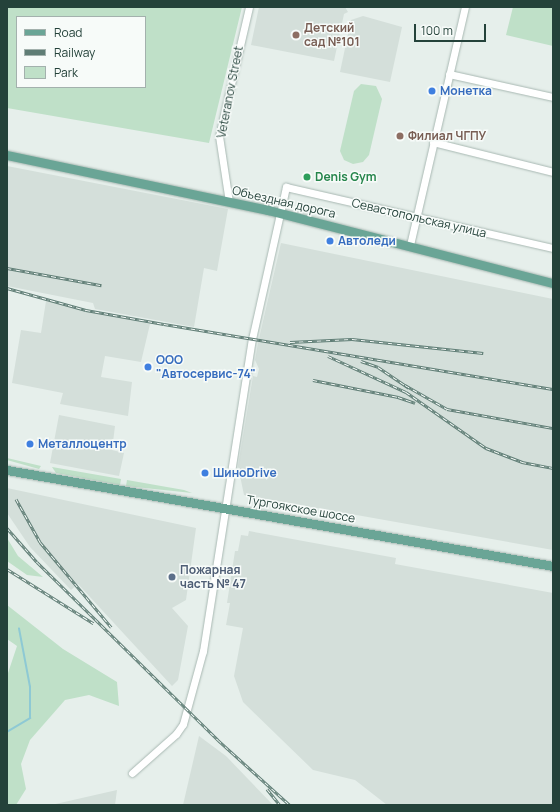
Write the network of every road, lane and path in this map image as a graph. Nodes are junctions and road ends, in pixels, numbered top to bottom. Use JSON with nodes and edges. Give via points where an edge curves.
{"nodes":[{"id":1,"x":249,"y":7,"type":"edge"},
{"id":2,"x":464,"y":7,"type":"edge"},
{"id":3,"x":449,"y":74,"type":"junction"},
{"id":4,"x":553,"y":97,"type":"edge"},
{"id":5,"x":433,"y":142,"type":"junction"},
{"id":6,"x":7,"y":155,"type":"edge"},
{"id":7,"x":553,"y":172,"type":"edge"},
{"id":8,"x":229,"y":202,"type":"junction"},
{"id":9,"x":280,"y":213,"type":"junction"},
{"id":10,"x":415,"y":217,"type":"junction"},
{"id":11,"x":410,"y":245,"type":"junction"},
{"id":12,"x":553,"y":248,"type":"edge"},
{"id":13,"x":553,"y":283,"type":"edge"},
{"id":14,"x":7,"y":463,"type":"edge"},
{"id":15,"x":7,"y":470,"type":"edge"},
{"id":16,"x":45,"y":475,"type":"junction"},
{"id":17,"x":225,"y":507,"type":"junction"},
{"id":18,"x":553,"y":566,"type":"edge"},
{"id":19,"x":132,"y":773,"type":"dead end"}],
"edges":[{"from":1,"to":8,"type":"street","name":"Veteranov Street","via":[[219,136]]},
{"from":2,"to":3,"type":"street"},
{"from":3,"to":4,"type":"street"},
{"from":3,"to":5,"type":"street"},
{"from":5,"to":7,"type":"street"},
{"from":5,"to":10,"type":"street"},
{"from":6,"to":8,"type":"main road","name":"Объездная дорога"},
{"from":8,"to":9,"type":"main road","name":"Объездная дорога"},
{"from":9,"to":10,"type":"street","name":"Севастопольская улица","via":[[286,187]]},
{"from":9,"to":11,"type":"main road","name":"Объездная дорога"},
{"from":9,"to":17,"type":"street","via":[[252,339]]},
{"from":10,"to":11,"type":"street"},
{"from":10,"to":12,"type":"street","name":"Севастопольская улица"},
{"from":11,"to":13,"type":"main road","name":"Объездная дорога"},
{"from":14,"to":16,"type":"main road","name":"Тургоякское шоссе"},
{"from":15,"to":16,"type":"main road","name":"Тургоякское шоссе"},
{"from":16,"to":17,"type":"main road","name":"Тургоякское шоссе"},
{"from":17,"to":18,"type":"main road","name":"Тургоякское шоссе"},
{"from":17,"to":19,"type":"street","via":[[203,651],[182,724],[176,734]]}]}
